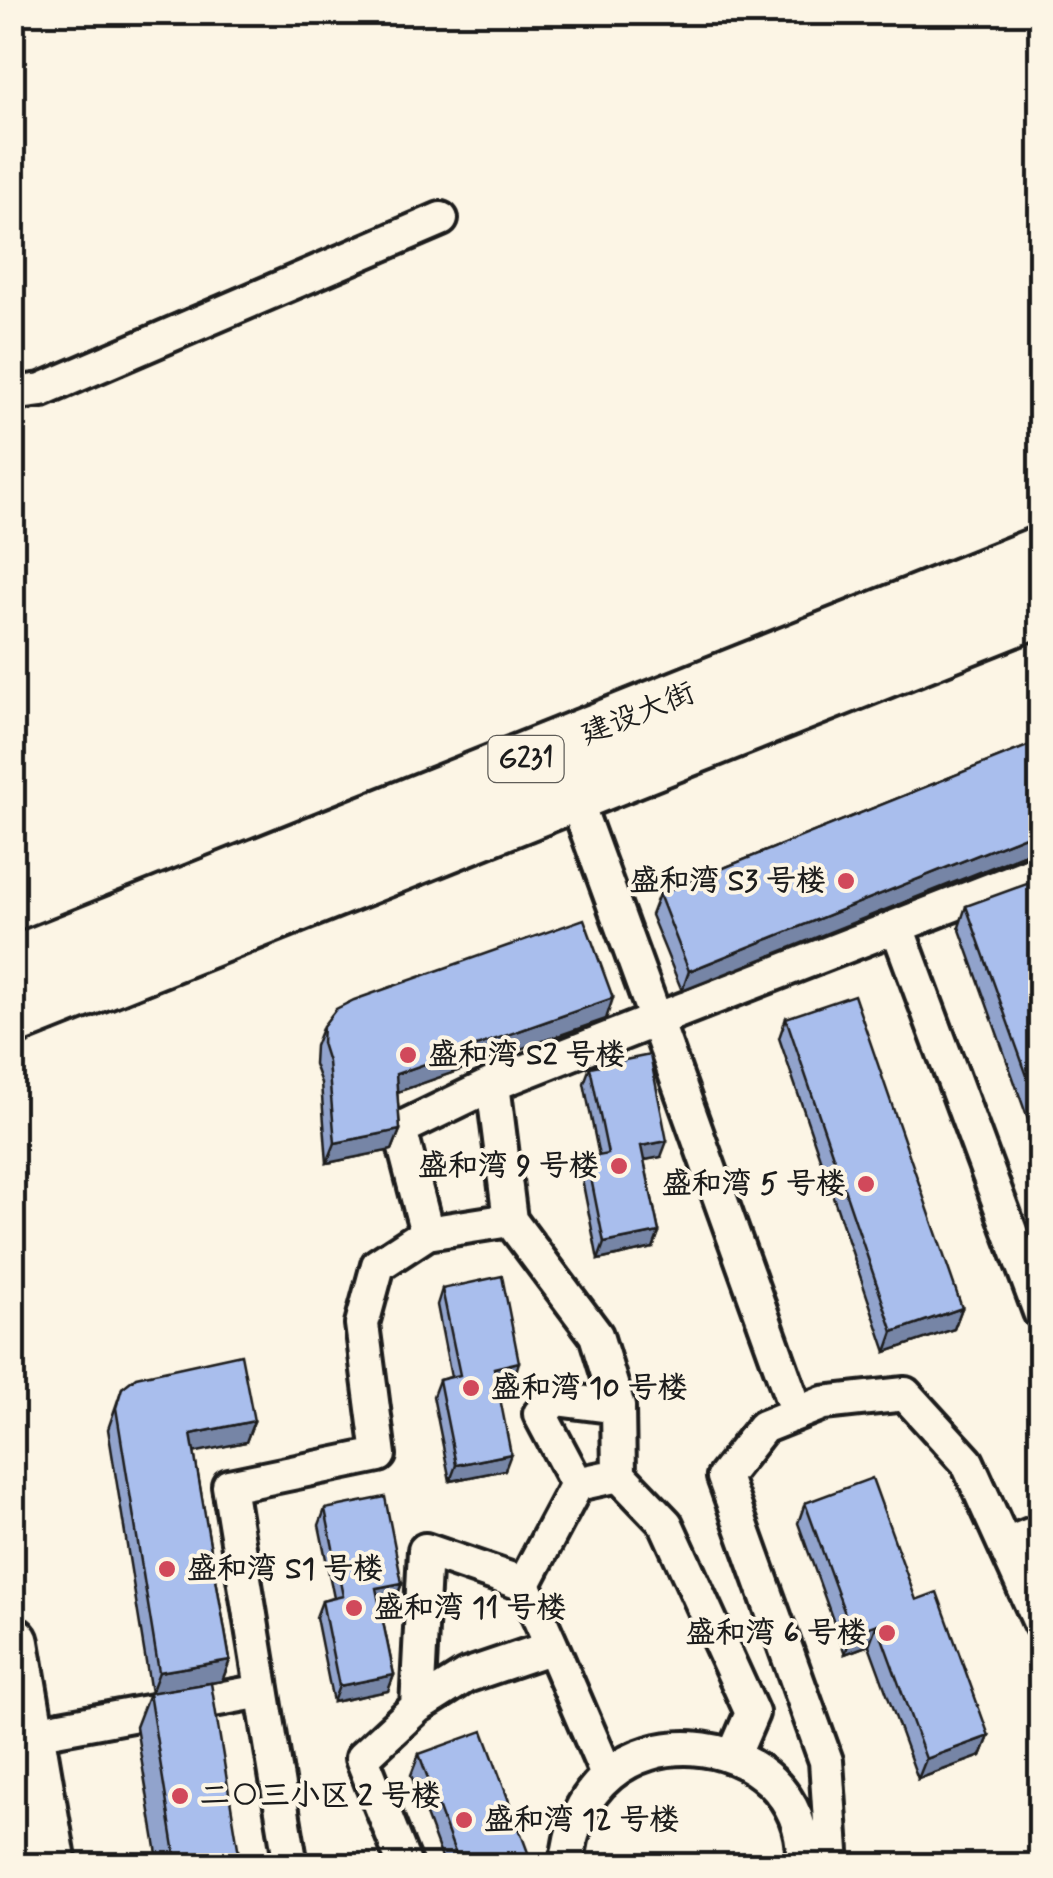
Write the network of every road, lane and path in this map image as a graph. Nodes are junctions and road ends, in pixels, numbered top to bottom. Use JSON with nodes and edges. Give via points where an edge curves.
{"nodes":[{"id":1,"x":441,"y":219,"type":"dead end"},
{"id":2,"x":12,"y":394,"type":"edge"},
{"id":3,"x":1040,"y":553,"type":"edge"},
{"id":4,"x":1040,"y":609,"type":"edge"},
{"id":5,"x":574,"y":795,"type":"junction"},
{"id":6,"x":1040,"y":890,"type":"edge"},
{"id":7,"x":898,"y":927,"type":"junction"},
{"id":8,"x":12,"y":964,"type":"edge"},
{"id":9,"x":12,"y":1019,"type":"edge"},
{"id":10,"x":656,"y":1020,"type":"junction"},
{"id":11,"x":493,"y":1084,"type":"junction"},
{"id":12,"x":510,"y":1220,"type":"junction"},
{"id":13,"x":427,"y":1233,"type":"junction"},
{"id":14,"x":1027,"y":1236,"type":"edge"},
{"id":15,"x":1040,"y":1312,"type":"edge"},
{"id":16,"x":618,"y":1407,"type":"junction"},
{"id":17,"x":797,"y":1413,"type":"junction"},
{"id":18,"x":619,"y":1476,"type":"junction"},
{"id":19,"x":577,"y":1484,"type":"junction"},
{"id":20,"x":1040,"y":1532,"type":"edge"},
{"id":21,"x":1004,"y":1545,"type":"junction"},
{"id":22,"x":524,"y":1584,"type":"junction"},
{"id":23,"x":1040,"y":1623,"type":"edge"},
{"id":24,"x":12,"y":1643,"type":"edge"},
{"id":25,"x":552,"y":1648,"type":"junction"},
{"id":26,"x":262,"y":1691,"type":"junction"},
{"id":27,"x":417,"y":1708,"type":"junction"},
{"id":28,"x":28,"y":1734,"type":"junction"},
{"id":29,"x":733,"y":1758,"type":"junction"},
{"id":30,"x":607,"y":1775,"type":"junction"},
{"id":31,"x":50,"y":1866,"type":"edge"},
{"id":32,"x":291,"y":1866,"type":"edge"},
{"id":33,"x":405,"y":1866,"type":"edge"},
{"id":34,"x":567,"y":1866,"type":"edge"},
{"id":35,"x":804,"y":1866,"type":"edge"},
{"id":36,"x":833,"y":1866,"type":"edge"}],
"edges":[{"from":1,"to":2,"type":"street","via":[[42,390]]},
{"from":3,"to":8,"type":"main road","name":"建设大街","number":"G231"},
{"from":4,"to":5,"type":"main road","name":"建设大街","number":"G231"},
{"from":5,"to":9,"type":"main road","name":"建设大街","number":"G231"},
{"from":5,"to":10,"type":"street"},
{"from":6,"to":7,"type":"street","via":[[1034,874]]},
{"from":7,"to":10,"type":"street"},
{"from":7,"to":14,"type":"street"},
{"from":10,"to":11,"type":"street"},
{"from":10,"to":17,"type":"street"},
{"from":11,"to":12,"type":"street"},
{"from":11,"to":13,"type":"street","via":[[400,1129]]},
{"from":12,"to":13,"type":"street"},
{"from":12,"to":16,"type":"street","via":[[596,1336]]},
{"from":13,"to":26,"type":"street","via":[[378,1265],[362,1324],[379,1455],[229,1486]]},
{"from":14,"to":15,"type":"street"},
{"from":16,"to":18,"type":"street"},
{"from":16,"to":19,"type":"street","via":[[556,1399],[540,1414]]},
{"from":17,"to":21,"type":"street","via":[[823,1403],[905,1394],[967,1462]]},
{"from":17,"to":36,"type":"street","via":[[763,1427],[724,1477],[826,1761]]},
{"from":18,"to":19,"type":"street"},
{"from":18,"to":29,"type":"street","via":[[666,1524],[752,1713]]},
{"from":19,"to":22,"type":"street"},
{"from":20,"to":21,"type":"street"},
{"from":21,"to":23,"type":"street"},
{"from":22,"to":25,"type":"street"},
{"from":22,"to":27,"type":"street","via":[[425,1550]]},
{"from":24,"to":28,"type":"main road"},
{"from":25,"to":27,"type":"street","via":[[466,1676]]},
{"from":25,"to":30,"type":"street"},
{"from":26,"to":28,"type":"street"},
{"from":26,"to":32,"type":"street"},
{"from":27,"to":33,"type":"street","via":[[362,1758]]},
{"from":28,"to":31,"type":"main road"},
{"from":29,"to":30,"type":"street","via":[[675,1746],[639,1755]]},
{"from":29,"to":35,"type":"street","via":[[776,1788],[795,1819]]},
{"from":30,"to":34,"type":"street","via":[[583,1803]]}]}
